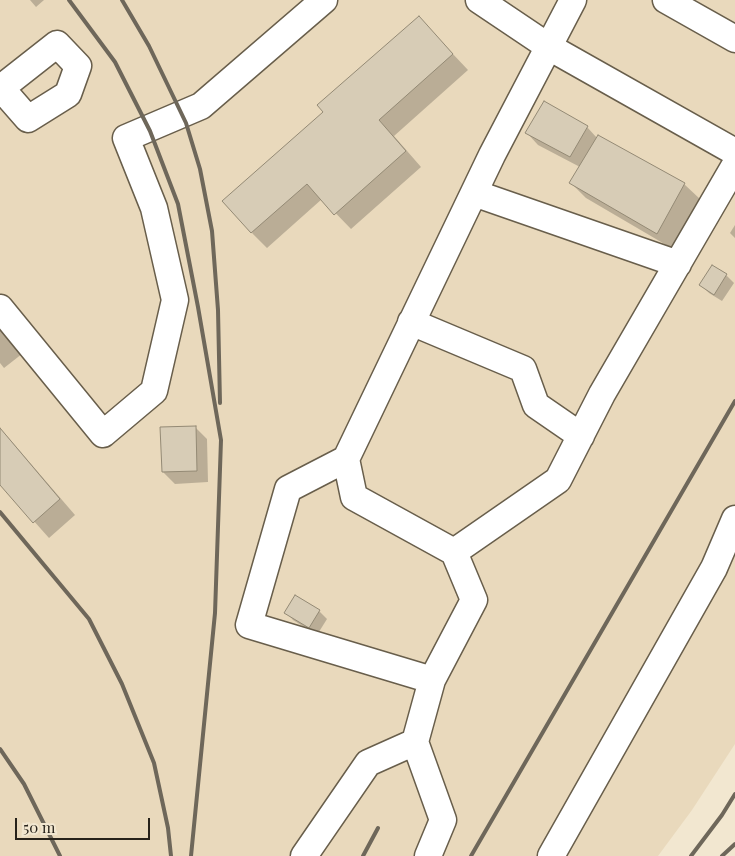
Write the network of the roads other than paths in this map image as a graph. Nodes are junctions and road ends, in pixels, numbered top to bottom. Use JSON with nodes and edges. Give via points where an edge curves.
{"nodes":[{"id":1,"x":324,"y":0,"type":"edge"},
{"id":2,"x":479,"y":0,"type":"edge"},
{"id":3,"x":573,"y":0,"type":"edge"},
{"id":4,"x":666,"y":0,"type":"edge"},
{"id":5,"x":735,"y":39,"type":"edge"},
{"id":6,"x":548,"y":47,"type":"junction"},
{"id":7,"x":735,"y":152,"type":"edge"},
{"id":8,"x":735,"y":165,"type":"edge"},
{"id":9,"x":474,"y":193,"type":"junction"},
{"id":10,"x":678,"y":264,"type":"junction"},
{"id":11,"x":0,"y":308,"type":"edge"},
{"id":12,"x":411,"y":322,"type":"junction"},
{"id":13,"x":581,"y":436,"type":"junction"},
{"id":14,"x":346,"y":458,"type":"junction"},
{"id":15,"x":735,"y":519,"type":"edge"},
{"id":16,"x":454,"y":552,"type":"junction"},
{"id":17,"x":432,"y":680,"type":"junction"},
{"id":18,"x":415,"y":742,"type":"junction"},
{"id":19,"x":304,"y":856,"type":"edge"},
{"id":20,"x":428,"y":856,"type":"edge"},
{"id":21,"x":551,"y":856,"type":"edge"}],
"edges":[{"from":1,"to":11,"type":"lane","via":[[202,106],[126,138],[154,208],[174,300],[154,391],[103,434]]},
{"from":2,"to":6,"type":"lane"},
{"from":3,"to":6,"type":"lane"},
{"from":4,"to":5,"type":"lane"},
{"from":6,"to":7,"type":"lane"},
{"from":6,"to":9,"type":"lane"},
{"from":8,"to":10,"type":"lane"},
{"from":9,"to":10,"type":"lane"},
{"from":9,"to":12,"type":"lane"},
{"from":10,"to":13,"type":"lane"},
{"from":12,"to":13,"type":"lane","via":[[523,369],[536,405]]},
{"from":12,"to":14,"type":"lane"},
{"from":13,"to":16,"type":"lane","via":[[558,480]]},
{"from":14,"to":16,"type":"lane","via":[[354,497]]},
{"from":14,"to":17,"type":"lane","via":[[288,489],[249,624]]},
{"from":15,"to":21,"type":"lane","via":[[714,568]]},
{"from":16,"to":17,"type":"lane","via":[[474,600]]},
{"from":17,"to":18,"type":"lane"},
{"from":18,"to":19,"type":"lane","via":[[368,763]]},
{"from":18,"to":20,"type":"lane","via":[[443,820]]}]}
